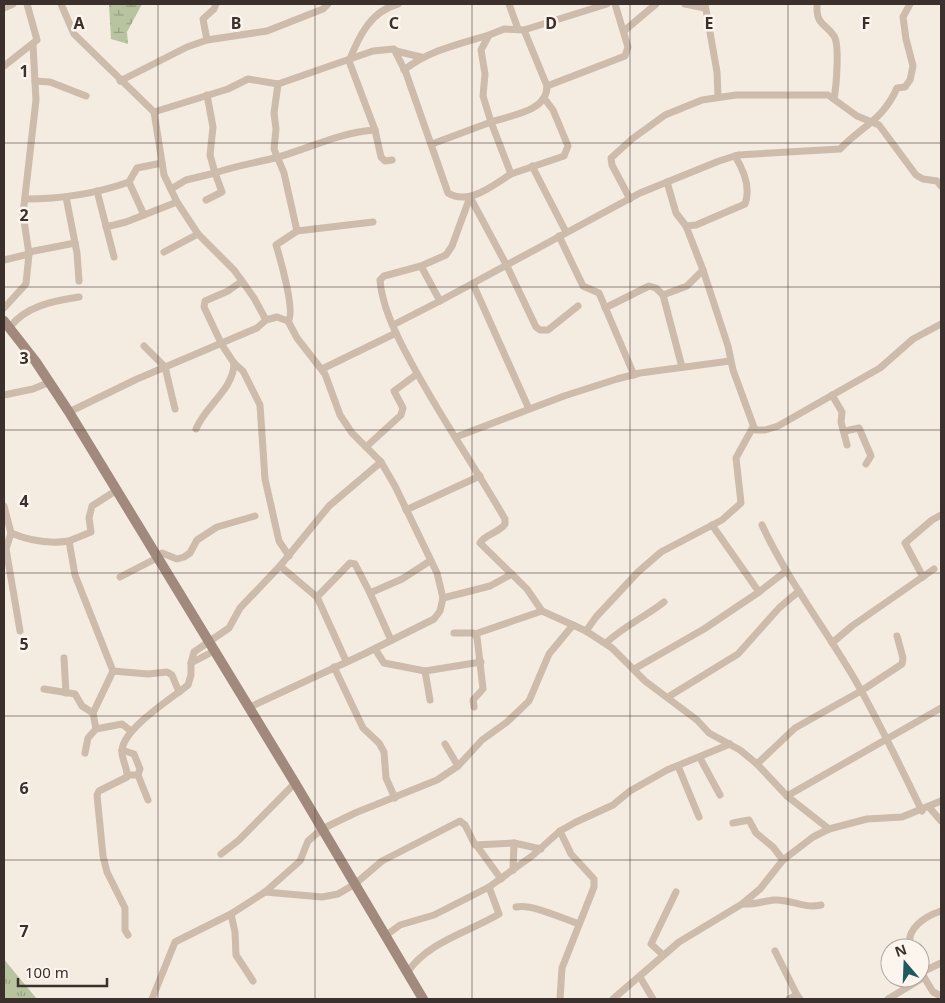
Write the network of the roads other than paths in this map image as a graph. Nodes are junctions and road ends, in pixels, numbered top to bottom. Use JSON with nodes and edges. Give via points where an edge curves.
{"nodes":[{"id":1,"x":13,"y":4,"type":"edge"},
{"id":2,"x":26,"y":4,"type":"edge"},
{"id":3,"x":61,"y":4,"type":"edge"},
{"id":4,"x":216,"y":4,"type":"edge"},
{"id":5,"x":328,"y":4,"type":"edge"},
{"id":6,"x":398,"y":4,"type":"edge"},
{"id":7,"x":509,"y":4,"type":"edge"},
{"id":8,"x":607,"y":4,"type":"edge"},
{"id":9,"x":615,"y":4,"type":"edge"},
{"id":10,"x":656,"y":4,"type":"edge"},
{"id":11,"x":685,"y":4,"type":"edge"},
{"id":12,"x":817,"y":4,"type":"edge"},
{"id":13,"x":910,"y":4,"type":"edge"},
{"id":14,"x":705,"y":6,"type":"edge"},
{"id":15,"x":4,"y":8,"type":"edge"},
{"id":16,"x":521,"y":30,"type":"junction"},
{"id":17,"x":624,"y":31,"type":"junction"},
{"id":18,"x":489,"y":35,"type":"junction"},
{"id":19,"x":207,"y":40,"type":"junction"},
{"id":20,"x":32,"y":45,"type":"junction"},
{"id":21,"x":396,"y":51,"type":"junction"},
{"id":22,"x":421,"y":57,"type":"junction"},
{"id":23,"x":349,"y":61,"type":"junction"},
{"id":24,"x":4,"y":66,"type":"edge"},
{"id":25,"x":404,"y":70,"type":"junction"},
{"id":26,"x":120,"y":80,"type":"junction"},
{"id":27,"x":35,"y":81,"type":"junction"},
{"id":28,"x":278,"y":84,"type":"junction"},
{"id":29,"x":547,"y":86,"type":"junction"},
{"id":30,"x":207,"y":95,"type":"junction"},
{"id":31,"x":86,"y":96,"type":"dead end"},
{"id":32,"x":718,"y":96,"type":"junction"},
{"id":33,"x":544,"y":98,"type":"junction"},
{"id":34,"x":834,"y":99,"type":"junction"},
{"id":35,"x":154,"y":112,"type":"junction"},
{"id":36,"x":491,"y":122,"type":"junction"},
{"id":37,"x":874,"y":122,"type":"junction"},
{"id":38,"x":375,"y":130,"type":"junction"},
{"id":39,"x":432,"y":144,"type":"junction"},
{"id":40,"x":735,"y":156,"type":"junction"},
{"id":41,"x":275,"y":158,"type":"junction"},
{"id":42,"x":392,"y":160,"type":"dead end"},
{"id":43,"x":162,"y":163,"type":"junction"},
{"id":44,"x":532,"y":166,"type":"junction"},
{"id":45,"x":215,"y":173,"type":"junction"},
{"id":46,"x":511,"y":174,"type":"junction"},
{"id":47,"x":129,"y":182,"type":"junction"},
{"id":48,"x":667,"y":182,"type":"junction"},
{"id":49,"x":941,"y":186,"type":"edge"},
{"id":50,"x":170,"y":189,"type":"junction"},
{"id":51,"x":97,"y":191,"type":"junction"},
{"id":52,"x":66,"y":197,"type":"junction"},
{"id":53,"x":470,"y":197,"type":"junction"},
{"id":54,"x":24,"y":199,"type":"junction"},
{"id":55,"x":630,"y":199,"type":"junction"},
{"id":56,"x":206,"y":200,"type":"dead end"},
{"id":57,"x":177,"y":202,"type":"junction"},
{"id":58,"x":144,"y":215,"type":"junction"},
{"id":59,"x":372,"y":222,"type":"dead end"},
{"id":60,"x":696,"y":225,"type":"junction"},
{"id":61,"x":686,"y":226,"type":"junction"},
{"id":62,"x":106,"y":227,"type":"junction"},
{"id":63,"x":297,"y":231,"type":"junction"},
{"id":64,"x":566,"y":232,"type":"junction"},
{"id":65,"x":198,"y":234,"type":"junction"},
{"id":66,"x":559,"y":236,"type":"junction"},
{"id":67,"x":690,"y":236,"type":"junction"},
{"id":68,"x":75,"y":243,"type":"junction"},
{"id":69,"x":164,"y":252,"type":"dead end"},
{"id":70,"x":29,"y":253,"type":"junction"},
{"id":71,"x":114,"y":257,"type":"dead end"},
{"id":72,"x":4,"y":260,"type":"edge"},
{"id":73,"x":421,"y":266,"type":"junction"},
{"id":74,"x":507,"y":266,"type":"junction"},
{"id":75,"x":703,"y":270,"type":"junction"},
{"id":76,"x":79,"y":281,"type":"dead end"},
{"id":77,"x":242,"y":281,"type":"junction"},
{"id":78,"x":473,"y":284,"type":"junction"},
{"id":79,"x":663,"y":295,"type":"junction"},
{"id":80,"x":79,"y":297,"type":"dead end"},
{"id":81,"x":440,"y":301,"type":"junction"},
{"id":82,"x":578,"y":306,"type":"dead end"},
{"id":83,"x":4,"y":308,"type":"edge"},
{"id":84,"x":605,"y":308,"type":"junction"},
{"id":85,"x":266,"y":320,"type":"junction"},
{"id":86,"x":288,"y":320,"type":"junction"},
{"id":87,"x":7,"y":324,"type":"edge"},
{"id":88,"x":941,"y":324,"type":"edge"},
{"id":89,"x":393,"y":325,"type":"junction"},
{"id":90,"x":396,"y":333,"type":"junction"},
{"id":91,"x":221,"y":342,"type":"junction"},
{"id":92,"x":144,"y":346,"type":"dead end"},
{"id":93,"x":730,"y":361,"type":"junction"},
{"id":94,"x":234,"y":363,"type":"junction"},
{"id":95,"x":165,"y":367,"type":"junction"},
{"id":96,"x":682,"y":367,"type":"junction"},
{"id":97,"x":322,"y":369,"type":"junction"},
{"id":98,"x":417,"y":374,"type":"junction"},
{"id":99,"x":634,"y":375,"type":"junction"},
{"id":100,"x":50,"y":382,"type":"junction"},
{"id":101,"x":4,"y":395,"type":"edge"},
{"id":102,"x":832,"y":395,"type":"junction"},
{"id":103,"x":175,"y":409,"type":"dead end"},
{"id":104,"x":529,"y":409,"type":"junction"},
{"id":105,"x":69,"y":412,"type":"junction"},
{"id":106,"x":753,"y":427,"type":"junction"},
{"id":107,"x":196,"y":429,"type":"dead end"},
{"id":108,"x":845,"y":431,"type":"junction"},
{"id":109,"x":456,"y":437,"type":"junction"},
{"id":110,"x":847,"y":445,"type":"dead end"},
{"id":111,"x":366,"y":447,"type":"junction"},
{"id":112,"x":381,"y":462,"type":"junction"},
{"id":113,"x":866,"y":464,"type":"dead end"},
{"id":114,"x":480,"y":476,"type":"junction"},
{"id":115,"x":117,"y":490,"type":"junction"},
{"id":116,"x":4,"y":506,"type":"edge"},
{"id":117,"x":406,"y":510,"type":"junction"},
{"id":118,"x":941,"y":515,"type":"edge"},
{"id":119,"x":255,"y":516,"type":"dead end"},
{"id":120,"x":712,"y":525,"type":"junction"},
{"id":121,"x":762,"y":525,"type":"dead end"},
{"id":122,"x":11,"y":533,"type":"junction"},
{"id":123,"x":69,"y":541,"type":"junction"},
{"id":124,"x":289,"y":556,"type":"junction"},
{"id":125,"x":157,"y":558,"type":"junction"},
{"id":126,"x":430,"y":561,"type":"junction"},
{"id":127,"x":280,"y":566,"type":"junction"},
{"id":128,"x":934,"y":569,"type":"dead end"},
{"id":129,"x":786,"y":571,"type":"junction"},
{"id":130,"x":166,"y":572,"type":"junction"},
{"id":131,"x":512,"y":574,"type":"junction"},
{"id":132,"x":120,"y":577,"type":"dead end"},
{"id":133,"x":923,"y":577,"type":"junction"},
{"id":134,"x":799,"y":591,"type":"junction"},
{"id":135,"x":759,"y":592,"type":"junction"},
{"id":136,"x":370,"y":593,"type":"junction"},
{"id":137,"x":317,"y":597,"type":"junction"},
{"id":138,"x":443,"y":598,"type":"junction"},
{"id":139,"x":664,"y":602,"type":"dead end"},
{"id":140,"x":542,"y":611,"type":"junction"},
{"id":141,"x":573,"y":625,"type":"junction"},
{"id":142,"x":20,"y":631,"type":"dead end"},
{"id":143,"x":586,"y":631,"type":"junction"},
{"id":144,"x":454,"y":633,"type":"dead end"},
{"id":145,"x":475,"y":634,"type":"junction"},
{"id":146,"x":897,"y":636,"type":"dead end"},
{"id":147,"x":391,"y":640,"type":"junction"},
{"id":148,"x":208,"y":641,"type":"junction"},
{"id":149,"x":606,"y":643,"type":"junction"},
{"id":150,"x":832,"y":643,"type":"junction"},
{"id":151,"x":375,"y":649,"type":"junction"},
{"id":152,"x":214,"y":651,"type":"junction"},
{"id":153,"x":64,"y":658,"type":"dead end"},
{"id":154,"x":346,"y":661,"type":"junction"},
{"id":155,"x":481,"y":662,"type":"junction"},
{"id":156,"x":191,"y":663,"type":"junction"},
{"id":157,"x":334,"y":667,"type":"junction"},
{"id":158,"x":634,"y":669,"type":"junction"},
{"id":159,"x":425,"y":671,"type":"junction"},
{"id":160,"x":113,"y":672,"type":"junction"},
{"id":161,"x":44,"y":689,"type":"dead end"},
{"id":162,"x":861,"y":691,"type":"junction"},
{"id":163,"x":180,"y":692,"type":"junction"},
{"id":164,"x":66,"y":693,"type":"junction"},
{"id":165,"x":668,"y":697,"type":"junction"},
{"id":166,"x":430,"y":700,"type":"dead end"},
{"id":167,"x":474,"y":707,"type":"dead end"},
{"id":168,"x":248,"y":708,"type":"junction"},
{"id":169,"x":941,"y":708,"type":"edge"},
{"id":170,"x":93,"y":713,"type":"junction"},
{"id":171,"x":96,"y":729,"type":"junction"},
{"id":172,"x":131,"y":731,"type":"junction"},
{"id":173,"x":887,"y":740,"type":"junction"},
{"id":174,"x":445,"y":744,"type":"dead end"},
{"id":175,"x":730,"y":744,"type":"junction"},
{"id":176,"x":122,"y":750,"type":"junction"},
{"id":177,"x":85,"y":753,"type":"dead end"},
{"id":178,"x":700,"y":758,"type":"junction"},
{"id":179,"x":757,"y":764,"type":"junction"},
{"id":180,"x":458,"y":766,"type":"junction"},
{"id":181,"x":678,"y":766,"type":"junction"},
{"id":182,"x":128,"y":774,"type":"junction"},
{"id":183,"x":138,"y":775,"type":"junction"},
{"id":184,"x":295,"y":783,"type":"junction"},
{"id":185,"x":720,"y":794,"type":"dead end"},
{"id":186,"x":787,"y":796,"type":"junction"},
{"id":187,"x":395,"y":798,"type":"junction"},
{"id":188,"x":148,"y":800,"type":"dead end"},
{"id":189,"x":941,"y":801,"type":"edge"},
{"id":190,"x":925,"y":809,"type":"junction"},
{"id":191,"x":699,"y":817,"type":"dead end"},
{"id":192,"x":941,"y":821,"type":"edge"},
{"id":193,"x":733,"y":824,"type":"dead end"},
{"id":194,"x":322,"y":829,"type":"junction"},
{"id":195,"x":830,"y":829,"type":"junction"},
{"id":196,"x":560,"y":831,"type":"junction"},
{"id":197,"x":514,"y":843,"type":"junction"},
{"id":198,"x":477,"y":846,"type":"junction"},
{"id":199,"x":541,"y":850,"type":"junction"},
{"id":200,"x":221,"y":854,"type":"dead end"},
{"id":201,"x":783,"y":860,"type":"junction"},
{"id":202,"x":513,"y":870,"type":"junction"},
{"id":203,"x":500,"y":879,"type":"junction"},
{"id":204,"x":355,"y":884,"type":"junction"},
{"id":205,"x":490,"y":887,"type":"junction"},
{"id":206,"x":265,"y":892,"type":"junction"},
{"id":207,"x":676,"y":892,"type":"dead end"},
{"id":208,"x":742,"y":904,"type":"junction"},
{"id":209,"x":821,"y":905,"type":"dead end"},
{"id":210,"x":516,"y":907,"type":"dead end"},
{"id":211,"x":941,"y":911,"type":"edge"},
{"id":212,"x":231,"y":914,"type":"junction"},
{"id":213,"x":579,"y":924,"type":"junction"},
{"id":214,"x":128,"y":934,"type":"dead end"},
{"id":215,"x":385,"y":936,"type":"junction"},
{"id":216,"x":910,"y":938,"type":"edge"},
{"id":217,"x":774,"y":951,"type":"dead end"},
{"id":218,"x":663,"y":955,"type":"junction"},
{"id":219,"x":407,"y":973,"type":"junction"},
{"id":220,"x":640,"y":977,"type":"junction"},
{"id":221,"x":253,"y":981,"type":"dead end"},
{"id":222,"x":930,"y":987,"type":"edge"},
{"id":223,"x":902,"y":988,"type":"edge"},
{"id":224,"x":941,"y":996,"type":"edge"},
{"id":225,"x":798,"y":997,"type":"edge"},
{"id":226,"x":419,"y":998,"type":"edge"},
{"id":227,"x":152,"y":999,"type":"edge"},
{"id":228,"x":560,"y":999,"type":"edge"},
{"id":229,"x":613,"y":999,"type":"edge"},
{"id":230,"x":653,"y":999,"type":"edge"},
{"id":231,"x":789,"y":999,"type":"edge"},
{"id":232,"x":888,"y":999,"type":"edge"}],
"edges":[{"from":1,"to":15,"type":"street"},
{"from":2,"to":20,"type":"street","via":[[38,37]]},
{"from":3,"to":26,"type":"street","via":[[74,34]]},
{"from":4,"to":19,"type":"street","via":[[203,19]]},
{"from":5,"to":19,"type":"street","via":[[323,9],[267,30]]},
{"from":6,"to":23,"type":"street","via":[[387,7],[365,27]]},
{"from":7,"to":16,"type":"street"},
{"from":8,"to":16,"type":"street"},
{"from":9,"to":17,"type":"street"},
{"from":10,"to":17,"type":"street"},
{"from":11,"to":14,"type":"street"},
{"from":12,"to":34,"type":"street","via":[[819,21],[836,41]]},
{"from":13,"to":37,"type":"street","via":[[903,17],[913,66],[910,80],[905,87],[897,88]]},
{"from":14,"to":32,"type":"street"},
{"from":16,"to":18,"type":"street","via":[[504,29]]},
{"from":16,"to":29,"type":"street"},
{"from":17,"to":29,"type":"street","via":[[628,47],[625,56]]},
{"from":18,"to":22,"type":"street"},
{"from":18,"to":36,"type":"street","via":[[481,50],[485,74],[483,96]]},
{"from":19,"to":26,"type":"street"},
{"from":20,"to":24,"type":"street"},
{"from":20,"to":27,"type":"street"},
{"from":21,"to":22,"type":"street"},
{"from":21,"to":23,"type":"street","via":[[390,48],[373,51]]},
{"from":21,"to":25,"type":"street"},
{"from":22,"to":25,"type":"street"},
{"from":23,"to":28,"type":"street"},
{"from":23,"to":38,"type":"street"},
{"from":25,"to":39,"type":"street"},
{"from":26,"to":35,"type":"street"},
{"from":27,"to":31,"type":"street","via":[[50,82]]},
{"from":27,"to":54,"type":"street","via":[[36,100]]},
{"from":28,"to":30,"type":"street","via":[[248,79]]},
{"from":28,"to":41,"type":"street","via":[[274,113]]},
{"from":29,"to":33,"type":"street"},
{"from":30,"to":35,"type":"street"},
{"from":30,"to":45,"type":"street","via":[[213,127],[210,155]]},
{"from":32,"to":34,"type":"street","via":[[828,95]]},
{"from":32,"to":55,"type":"street","via":[[666,115],[611,158]]},
{"from":33,"to":36,"type":"street","via":[[538,106]]},
{"from":33,"to":44,"type":"street","via":[[553,110],[568,146],[567,152],[564,156]]},
{"from":34,"to":37,"type":"street","via":[[857,116]]},
{"from":35,"to":43,"type":"street"},
{"from":36,"to":39,"type":"street"},
{"from":36,"to":46,"type":"street"},
{"from":37,"to":40,"type":"street","via":[[837,150],[804,149]]},
{"from":37,"to":49,"type":"street","via":[[916,175],[937,180]]},
{"from":38,"to":41,"type":"street","via":[[334,138]]},
{"from":38,"to":42,"type":"street","via":[[381,157],[386,161]]},
{"from":39,"to":53,"type":"street","via":[[448,193],[454,197]]},
{"from":40,"to":48,"type":"street"},
{"from":40,"to":60,"type":"street","via":[[748,191],[745,204]]},
{"from":41,"to":45,"type":"street","via":[[240,164]]},
{"from":41,"to":63,"type":"street","via":[[284,173]]},
{"from":43,"to":47,"type":"street","via":[[136,168]]},
{"from":43,"to":50,"type":"street"},
{"from":44,"to":46,"type":"street"},
{"from":44,"to":64,"type":"street"},
{"from":45,"to":50,"type":"street","via":[[186,180]]},
{"from":45,"to":56,"type":"street","via":[[222,192]]},
{"from":46,"to":53,"type":"street"},
{"from":47,"to":51,"type":"street"},
{"from":47,"to":58,"type":"street"},
{"from":48,"to":55,"type":"street"},
{"from":48,"to":61,"type":"street","via":[[676,213]]},
{"from":50,"to":57,"type":"street"},
{"from":51,"to":52,"type":"street"},
{"from":51,"to":62,"type":"street"},
{"from":52,"to":54,"type":"street"},
{"from":52,"to":68,"type":"street"},
{"from":53,"to":73,"type":"street","via":[[446,255]]},
{"from":53,"to":74,"type":"street"},
{"from":54,"to":70,"type":"street"},
{"from":55,"to":64,"type":"street"},
{"from":57,"to":58,"type":"street"},
{"from":57,"to":65,"type":"street"},
{"from":58,"to":62,"type":"street"},
{"from":59,"to":63,"type":"street"},
{"from":60,"to":61,"type":"street"},
{"from":60,"to":67,"type":"street"},
{"from":61,"to":67,"type":"street"},
{"from":62,"to":71,"type":"street"},
{"from":63,"to":86,"type":"street","via":[[276,245],[292,314]]},
{"from":64,"to":66,"type":"street"},
{"from":65,"to":69,"type":"street"},
{"from":65,"to":77,"type":"street"},
{"from":66,"to":74,"type":"street"},
{"from":66,"to":84,"type":"street","via":[[583,286],[599,294]]},
{"from":67,"to":75,"type":"street"},
{"from":68,"to":70,"type":"street"},
{"from":68,"to":76,"type":"street"},
{"from":70,"to":72,"type":"street"},
{"from":70,"to":83,"type":"street","via":[[26,284]]},
{"from":73,"to":81,"type":"street"},
{"from":73,"to":89,"type":"street","via":[[392,272],[380,280]]},
{"from":74,"to":78,"type":"street"},
{"from":74,"to":82,"type":"street","via":[[540,330],[548,330]]},
{"from":75,"to":79,"type":"street","via":[[687,286]]},
{"from":75,"to":93,"type":"street"},
{"from":77,"to":85,"type":"street"},
{"from":77,"to":91,"type":"street","via":[[204,304]]},
{"from":78,"to":81,"type":"street"},
{"from":78,"to":104,"type":"street"},
{"from":79,"to":84,"type":"street","via":[[649,286]]},
{"from":79,"to":96,"type":"street"},
{"from":80,"to":87,"type":"street","via":[[40,305]]},
{"from":81,"to":89,"type":"street"},
{"from":84,"to":99,"type":"street"},
{"from":85,"to":86,"type":"street","via":[[276,317]]},
{"from":85,"to":91,"type":"street","via":[[257,328]]},
{"from":86,"to":97,"type":"street","via":[[297,338]]},
{"from":87,"to":100,"type":"main road"},
{"from":88,"to":102,"type":"street","via":[[913,339],[880,368]]},
{"from":89,"to":90,"type":"street"},
{"from":90,"to":97,"type":"street"},
{"from":90,"to":98,"type":"street"},
{"from":91,"to":94,"type":"street"},
{"from":91,"to":95,"type":"street"},
{"from":92,"to":95,"type":"street"},
{"from":93,"to":96,"type":"street"},
{"from":93,"to":106,"type":"street"},
{"from":94,"to":107,"type":"street","via":[[224,388]]},
{"from":94,"to":124,"type":"street","via":[[243,371],[260,405],[265,479],[279,541]]},
{"from":95,"to":103,"type":"street"},
{"from":95,"to":105,"type":"street"},
{"from":96,"to":99,"type":"street"},
{"from":97,"to":111,"type":"street","via":[[340,414]]},
{"from":98,"to":109,"type":"street"},
{"from":98,"to":111,"type":"street","via":[[394,391],[403,408],[402,415]]},
{"from":99,"to":104,"type":"street"},
{"from":100,"to":101,"type":"street"},
{"from":100,"to":105,"type":"main road"},
{"from":102,"to":106,"type":"street","via":[[772,429],[760,431]]},
{"from":102,"to":108,"type":"street","via":[[842,412],[841,422]]},
{"from":104,"to":109,"type":"street"},
{"from":105,"to":115,"type":"main road"},
{"from":106,"to":120,"type":"street","via":[[736,458],[741,503]]},
{"from":108,"to":110,"type":"street"},
{"from":108,"to":113,"type":"street","via":[[859,428],[871,456]]},
{"from":109,"to":114,"type":"street"},
{"from":111,"to":112,"type":"street"},
{"from":112,"to":117,"type":"street"},
{"from":112,"to":124,"type":"street","via":[[335,500]]},
{"from":114,"to":117,"type":"street"},
{"from":114,"to":131,"type":"street","via":[[505,518],[502,529],[480,543]]},
{"from":115,"to":123,"type":"street","via":[[92,506],[89,518],[91,532]]},
{"from":115,"to":125,"type":"main road"},
{"from":116,"to":122,"type":"street"},
{"from":117,"to":126,"type":"street"},
{"from":118,"to":133,"type":"street","via":[[905,543]]},
{"from":119,"to":130,"type":"street","via":[[217,527],[197,540],[184,557],[177,559],[162,553],[168,569]]},
{"from":120,"to":135,"type":"street"},
{"from":120,"to":143,"type":"street","via":[[661,552],[596,616]]},
{"from":121,"to":129,"type":"street"},
{"from":122,"to":123,"type":"street","via":[[51,544]]},
{"from":122,"to":142,"type":"street","via":[[6,549]]},
{"from":123,"to":160,"type":"street","via":[[75,575]]},
{"from":124,"to":127,"type":"street"},
{"from":125,"to":130,"type":"main road"},
{"from":125,"to":132,"type":"street"},
{"from":126,"to":136,"type":"street"},
{"from":126,"to":138,"type":"street"},
{"from":127,"to":137,"type":"street"},
{"from":127,"to":148,"type":"street","via":[[240,608],[229,628]]},
{"from":128,"to":133,"type":"street"},
{"from":129,"to":134,"type":"street"},
{"from":129,"to":135,"type":"street"},
{"from":130,"to":148,"type":"main road"},
{"from":131,"to":138,"type":"street","via":[[490,586]]},
{"from":131,"to":140,"type":"street"},
{"from":133,"to":150,"type":"street"},
{"from":134,"to":150,"type":"street"},
{"from":134,"to":165,"type":"street","via":[[779,608],[738,654]]},
{"from":135,"to":158,"type":"street","via":[[704,629]]},
{"from":136,"to":137,"type":"street","via":[[355,564],[350,563]]},
{"from":136,"to":147,"type":"street"},
{"from":137,"to":154,"type":"street"},
{"from":138,"to":147,"type":"street","via":[[434,619]]},
{"from":139,"to":149,"type":"street","via":[[622,628]]},
{"from":140,"to":141,"type":"street"},
{"from":140,"to":145,"type":"street"},
{"from":141,"to":143,"type":"street"},
{"from":141,"to":180,"type":"street","via":[[549,654],[529,701],[482,740]]},
{"from":143,"to":149,"type":"street"},
{"from":144,"to":145,"type":"street"},
{"from":145,"to":155,"type":"street"},
{"from":146,"to":162,"type":"street","via":[[902,664]]},
{"from":147,"to":151,"type":"street"},
{"from":148,"to":152,"type":"main road"},
{"from":148,"to":156,"type":"street","via":[[194,652]]},
{"from":149,"to":158,"type":"street"},
{"from":150,"to":162,"type":"street"},
{"from":151,"to":154,"type":"street"},
{"from":151,"to":159,"type":"street","via":[[384,663]]},
{"from":152,"to":156,"type":"street"},
{"from":152,"to":168,"type":"main road"},
{"from":153,"to":164,"type":"street"},
{"from":154,"to":157,"type":"street"},
{"from":155,"to":159,"type":"street"},
{"from":155,"to":167,"type":"street","via":[[483,689],[473,700]]},
{"from":156,"to":163,"type":"street","via":[[188,685]]},
{"from":157,"to":168,"type":"street"},
{"from":157,"to":187,"type":"street","via":[[363,728],[384,752],[386,778]]},
{"from":158,"to":165,"type":"street"},
{"from":159,"to":166,"type":"street"},
{"from":160,"to":163,"type":"street","via":[[167,672],[172,675]]},
{"from":160,"to":170,"type":"street"},
{"from":161,"to":164,"type":"street"},
{"from":162,"to":173,"type":"street"},
{"from":162,"to":179,"type":"street","via":[[795,728]]},
{"from":163,"to":172,"type":"street"},
{"from":164,"to":170,"type":"street","via":[[76,694],[82,706]]},
{"from":165,"to":175,"type":"street","via":[[709,733]]},
{"from":168,"to":184,"type":"main road"},
{"from":169,"to":173,"type":"street"},
{"from":170,"to":171,"type":"street"},
{"from":171,"to":172,"type":"street","via":[[122,724]]},
{"from":171,"to":177,"type":"street","via":[[88,738]]},
{"from":172,"to":176,"type":"street"},
{"from":173,"to":186,"type":"street"},
{"from":173,"to":190,"type":"street"},
{"from":174,"to":180,"type":"street"},
{"from":175,"to":178,"type":"street"},
{"from":175,"to":179,"type":"street"},
{"from":176,"to":182,"type":"street"},
{"from":176,"to":183,"type":"street","via":[[134,754],[140,769]]},
{"from":178,"to":181,"type":"street"},
{"from":178,"to":185,"type":"street"},
{"from":179,"to":186,"type":"street"},
{"from":180,"to":187,"type":"street","via":[[437,780]]},
{"from":181,"to":191,"type":"street"},
{"from":181,"to":196,"type":"street","via":[[630,791],[613,805]]},
{"from":182,"to":183,"type":"street"},
{"from":182,"to":214,"type":"street","via":[[99,791],[96,801],[102,856],[125,908],[125,930]]},
{"from":183,"to":188,"type":"street"},
{"from":184,"to":194,"type":"main road"},
{"from":184,"to":200,"type":"street"},
{"from":186,"to":195,"type":"street"},
{"from":187,"to":194,"type":"street"},
{"from":189,"to":190,"type":"street"},
{"from":190,"to":192,"type":"street"},
{"from":190,"to":195,"type":"street","via":[[902,817],[867,819]]},
{"from":193,"to":201,"type":"street","via":[[748,820],[756,833]]},
{"from":194,"to":204,"type":"main road"},
{"from":194,"to":206,"type":"street","via":[[308,841],[300,861]]},
{"from":195,"to":201,"type":"street","via":[[813,837]]},
{"from":196,"to":199,"type":"street"},
{"from":196,"to":213,"type":"street","via":[[571,854],[594,879],[594,888]]},
{"from":197,"to":198,"type":"street"},
{"from":197,"to":199,"type":"street"},
{"from":197,"to":202,"type":"street"},
{"from":198,"to":203,"type":"street"},
{"from":198,"to":204,"type":"street","via":[[460,821],[382,861]]},
{"from":199,"to":202,"type":"street"},
{"from":201,"to":208,"type":"street","via":[[760,889]]},
{"from":202,"to":203,"type":"street"},
{"from":203,"to":205,"type":"street"},
{"from":204,"to":206,"type":"street","via":[[338,894],[322,897]]},
{"from":204,"to":215,"type":"main road"},
{"from":205,"to":215,"type":"street","via":[[434,915],[400,926]]},
{"from":205,"to":219,"type":"street","via":[[499,914],[421,956]]},
{"from":206,"to":212,"type":"street"},
{"from":207,"to":218,"type":"street","via":[[652,944]]},
{"from":208,"to":209,"type":"street","via":[[755,905],[772,900],[809,908]]},
{"from":208,"to":218,"type":"street","via":[[699,928]]},
{"from":210,"to":213,"type":"street","via":[[531,906]]},
{"from":211,"to":216,"type":"street","via":[[913,929]]},
{"from":212,"to":221,"type":"street","via":[[236,955]]},
{"from":212,"to":227,"type":"street","via":[[172,944]]},
{"from":213,"to":228,"type":"street","via":[[562,968]]},
{"from":215,"to":219,"type":"main road"},
{"from":217,"to":225,"type":"street"},
{"from":218,"to":220,"type":"street"},
{"from":219,"to":226,"type":"main road"},
{"from":220,"to":229,"type":"street"},
{"from":220,"to":230,"type":"street"},
{"from":222,"to":224,"type":"street"},
{"from":223,"to":232,"type":"street"},
{"from":225,"to":231,"type":"street"}]}
